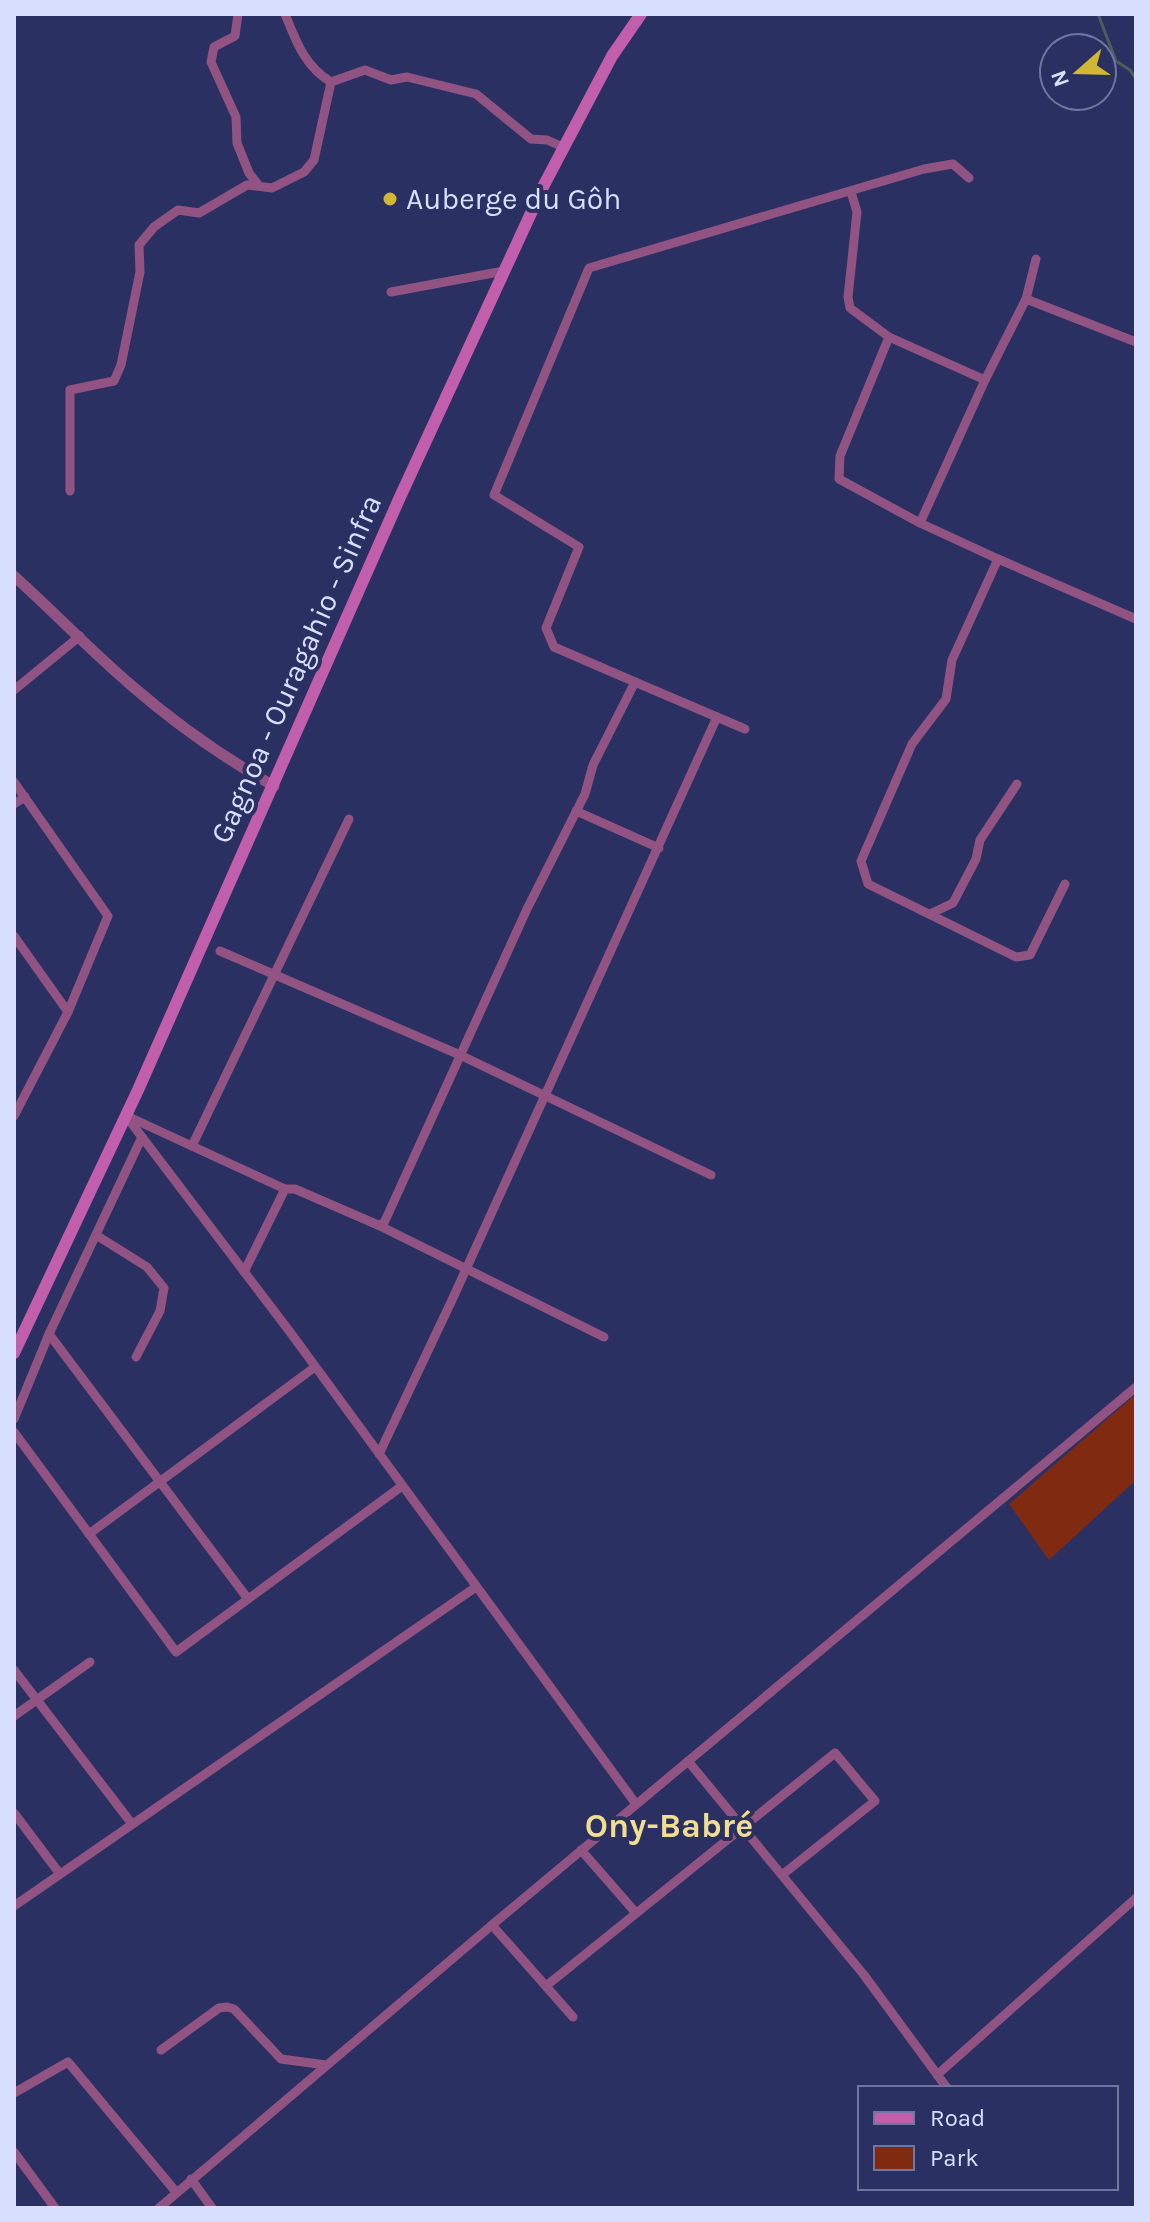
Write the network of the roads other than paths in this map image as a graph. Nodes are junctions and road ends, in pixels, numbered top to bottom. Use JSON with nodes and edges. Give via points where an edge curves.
{"nodes":[{"id":1,"x":238,"y":14,"type":"edge"},
{"id":2,"x":285,"y":14,"type":"edge"},
{"id":3,"x":641,"y":14,"type":"edge"},
{"id":4,"x":331,"y":82,"type":"junction"},
{"id":5,"x":563,"y":147,"type":"junction"},
{"id":6,"x":969,"y":178,"type":"dead end"},
{"id":7,"x":259,"y":186,"type":"junction"},
{"id":8,"x":851,"y":192,"type":"junction"},
{"id":9,"x":1036,"y":259,"type":"dead end"},
{"id":10,"x":504,"y":271,"type":"junction"},
{"id":11,"x":391,"y":292,"type":"dead end"},
{"id":12,"x":1026,"y":299,"type":"junction"},
{"id":13,"x":889,"y":337,"type":"junction"},
{"id":14,"x":1136,"y":342,"type":"edge"},
{"id":15,"x":985,"y":380,"type":"junction"},
{"id":16,"x":70,"y":491,"type":"dead end"},
{"id":17,"x":920,"y":523,"type":"junction"},
{"id":18,"x":998,"y":559,"type":"junction"},
{"id":19,"x":17,"y":582,"type":"edge"},
{"id":20,"x":1136,"y":619,"type":"edge"},
{"id":21,"x":80,"y":636,"type":"junction"},
{"id":22,"x":635,"y":682,"type":"junction"},
{"id":23,"x":14,"y":690,"type":"edge"},
{"id":24,"x":717,"y":717,"type":"junction"},
{"id":25,"x":745,"y":729,"type":"dead end"},
{"id":26,"x":14,"y":782,"type":"edge"},
{"id":27,"x":1017,"y":784,"type":"dead end"},
{"id":28,"x":274,"y":786,"type":"junction"},
{"id":29,"x":25,"y":797,"type":"junction"},
{"id":30,"x":14,"y":804,"type":"edge"},
{"id":31,"x":576,"y":811,"type":"junction"},
{"id":32,"x":349,"y":819,"type":"dead end"},
{"id":33,"x":659,"y":848,"type":"junction"},
{"id":34,"x":1065,"y":884,"type":"dead end"},
{"id":35,"x":930,"y":914,"type":"junction"},
{"id":36,"x":14,"y":936,"type":"edge"},
{"id":37,"x":220,"y":951,"type":"dead end"},
{"id":38,"x":274,"y":974,"type":"junction"},
{"id":39,"x":68,"y":1012,"type":"junction"},
{"id":40,"x":460,"y":1055,"type":"junction"},
{"id":41,"x":545,"y":1096,"type":"junction"},
{"id":42,"x":14,"y":1116,"type":"edge"},
{"id":43,"x":126,"y":1116,"type":"junction"},
{"id":44,"x":142,"y":1137,"type":"junction"},
{"id":45,"x":192,"y":1146,"type":"junction"},
{"id":46,"x":711,"y":1175,"type":"dead end"},
{"id":47,"x":285,"y":1189,"type":"junction"},
{"id":48,"x":378,"y":1225,"type":"junction"},
{"id":49,"x":96,"y":1235,"type":"junction"},
{"id":50,"x":466,"y":1269,"type":"junction"},
{"id":51,"x":244,"y":1272,"type":"junction"},
{"id":52,"x":49,"y":1334,"type":"junction"},
{"id":53,"x":604,"y":1337,"type":"dead end"},
{"id":54,"x":14,"y":1353,"type":"edge"},
{"id":55,"x":136,"y":1357,"type":"dead end"},
{"id":56,"x":315,"y":1367,"type":"junction"},
{"id":57,"x":1136,"y":1387,"type":"edge"},
{"id":58,"x":14,"y":1419,"type":"edge"},
{"id":59,"x":14,"y":1432,"type":"edge"},
{"id":60,"x":379,"y":1454,"type":"junction"},
{"id":61,"x":162,"y":1481,"type":"junction"},
{"id":62,"x":402,"y":1486,"type":"junction"},
{"id":63,"x":89,"y":1534,"type":"junction"},
{"id":64,"x":476,"y":1587,"type":"junction"},
{"id":65,"x":248,"y":1599,"type":"junction"},
{"id":66,"x":90,"y":1662,"type":"dead end"},
{"id":67,"x":14,"y":1670,"type":"edge"},
{"id":68,"x":36,"y":1699,"type":"junction"},
{"id":69,"x":14,"y":1716,"type":"edge"},
{"id":70,"x":688,"y":1761,"type":"junction"},
{"id":71,"x":636,"y":1804,"type":"junction"},
{"id":72,"x":14,"y":1813,"type":"edge"},
{"id":73,"x":132,"y":1824,"type":"junction"},
{"id":74,"x":742,"y":1827,"type":"junction"},
{"id":75,"x":581,"y":1850,"type":"junction"},
{"id":76,"x":60,"y":1874,"type":"junction"},
{"id":77,"x":782,"y":1875,"type":"junction"},
{"id":78,"x":1136,"y":1898,"type":"edge"},
{"id":79,"x":14,"y":1906,"type":"edge"},
{"id":80,"x":636,"y":1913,"type":"junction"},
{"id":81,"x":492,"y":1925,"type":"junction"},
{"id":82,"x":546,"y":1986,"type":"junction"},
{"id":83,"x":573,"y":2017,"type":"dead end"},
{"id":84,"x":161,"y":2050,"type":"dead end"},
{"id":85,"x":326,"y":2065,"type":"junction"},
{"id":86,"x":937,"y":2075,"type":"junction"},
{"id":87,"x":945,"y":2086,"type":"edge"},
{"id":88,"x":14,"y":2093,"type":"edge"},
{"id":89,"x":14,"y":2152,"type":"edge"},
{"id":90,"x":191,"y":2179,"type":"junction"},
{"id":91,"x":176,"y":2192,"type":"junction"},
{"id":92,"x":55,"y":2208,"type":"edge"},
{"id":93,"x":159,"y":2208,"type":"edge"},
{"id":94,"x":212,"y":2208,"type":"edge"}],
"edges":[{"from":1,"to":7,"type":"street","via":[[235,36],[214,47],[211,62],[236,117],[237,143]]},
{"from":2,"to":4,"type":"street","via":[[298,47],[317,74]]},
{"from":3,"to":5,"type":"main road","name":"Gagnoa - Ouragahio - Sinfra"},
{"from":4,"to":5,"type":"street","via":[[365,70],[391,80],[407,77],[476,94],[531,139]]},
{"from":4,"to":7,"type":"street","via":[[314,160],[304,172],[272,188]]},
{"from":5,"to":10,"type":"main road","name":"Gagnoa - Ouragahio - Sinfra"},
{"from":6,"to":8,"type":"street","via":[[953,164]]},
{"from":7,"to":16,"type":"street","via":[[247,185],[199,213],[178,210],[139,245],[140,272],[114,381],[70,390]]},
{"from":8,"to":13,"type":"street","via":[[857,212],[850,308]]},
{"from":8,"to":22,"type":"street","via":[[589,268],[494,495],[579,547],[546,628],[550,643]]},
{"from":9,"to":12,"type":"street"},
{"from":10,"to":11,"type":"street"},
{"from":10,"to":28,"type":"main road","name":"Gagnoa - Ouragahio - Sinfra"},
{"from":12,"to":14,"type":"street"},
{"from":12,"to":15,"type":"street"},
{"from":13,"to":15,"type":"street"},
{"from":13,"to":17,"type":"street","via":[[840,456],[839,479]]},
{"from":15,"to":17,"type":"street"},
{"from":17,"to":18,"type":"street"},
{"from":18,"to":20,"type":"street"},
{"from":18,"to":35,"type":"street","via":[[952,660],[946,699],[912,744],[861,861],[868,884]]},
{"from":19,"to":21,"type":"street"},
{"from":21,"to":23,"type":"street"},
{"from":21,"to":28,"type":"street","via":[[194,735]]},
{"from":22,"to":24,"type":"street"},
{"from":22,"to":31,"type":"street"},
{"from":24,"to":25,"type":"street"},
{"from":24,"to":33,"type":"street"},
{"from":26,"to":29,"type":"street"},
{"from":27,"to":35,"type":"street","via":[[980,840],[953,903]]},
{"from":28,"to":43,"type":"main road","name":"Gagnoa - Ouragahio - Sinfra"},
{"from":29,"to":30,"type":"street"},
{"from":29,"to":39,"type":"street","via":[[108,916]]},
{"from":31,"to":33,"type":"street"},
{"from":31,"to":40,"type":"street"},
{"from":32,"to":38,"type":"street"},
{"from":33,"to":41,"type":"street"},
{"from":34,"to":35,"type":"street","via":[[1030,955],[1016,957]]},
{"from":36,"to":39,"type":"street"},
{"from":37,"to":38,"type":"street"},
{"from":38,"to":40,"type":"street"},
{"from":38,"to":45,"type":"street"},
{"from":39,"to":42,"type":"street"},
{"from":40,"to":41,"type":"street"},
{"from":40,"to":48,"type":"street","via":[[384,1223]]},
{"from":41,"to":46,"type":"street"},
{"from":41,"to":50,"type":"street"},
{"from":43,"to":44,"type":"street"},
{"from":43,"to":45,"type":"street"},
{"from":43,"to":54,"type":"main road","name":"Gagnoa - Ouragahio - Sinfra"},
{"from":44,"to":49,"type":"street"},
{"from":44,"to":51,"type":"street"},
{"from":45,"to":47,"type":"street"},
{"from":47,"to":48,"type":"street"},
{"from":47,"to":51,"type":"street"},
{"from":48,"to":50,"type":"street"},
{"from":49,"to":52,"type":"street"},
{"from":49,"to":55,"type":"street","via":[[147,1267],[164,1288],[160,1311]]},
{"from":50,"to":53,"type":"street"},
{"from":50,"to":60,"type":"street"},
{"from":51,"to":56,"type":"street"},
{"from":52,"to":58,"type":"street"},
{"from":52,"to":61,"type":"street"},
{"from":56,"to":60,"type":"street"},
{"from":56,"to":61,"type":"street"},
{"from":57,"to":70,"type":"street"},
{"from":59,"to":63,"type":"street"},
{"from":60,"to":62,"type":"street"},
{"from":61,"to":63,"type":"street"},
{"from":61,"to":65,"type":"street"},
{"from":62,"to":64,"type":"street"},
{"from":62,"to":65,"type":"street"},
{"from":63,"to":65,"type":"street","via":[[176,1652]]},
{"from":64,"to":71,"type":"street"},
{"from":64,"to":73,"type":"street"},
{"from":66,"to":68,"type":"street"},
{"from":67,"to":68,"type":"street"},
{"from":68,"to":69,"type":"street"},
{"from":68,"to":73,"type":"street"},
{"from":70,"to":71,"type":"street"},
{"from":70,"to":74,"type":"street"},
{"from":71,"to":75,"type":"street"},
{"from":72,"to":76,"type":"street"},
{"from":73,"to":76,"type":"street"},
{"from":74,"to":77,"type":"street"},
{"from":74,"to":77,"type":"street","via":[[835,1753],[875,1801]]},
{"from":74,"to":80,"type":"street"},
{"from":75,"to":80,"type":"street"},
{"from":75,"to":81,"type":"street"},
{"from":76,"to":79,"type":"street"},
{"from":77,"to":86,"type":"street"},
{"from":78,"to":86,"type":"street"},
{"from":80,"to":82,"type":"street"},
{"from":81,"to":82,"type":"street"},
{"from":81,"to":85,"type":"street"},
{"from":82,"to":83,"type":"street"},
{"from":84,"to":85,"type":"street","via":[[227,2007],[281,2059]]},
{"from":85,"to":90,"type":"street"},
{"from":86,"to":87,"type":"street"},
{"from":88,"to":91,"type":"street","via":[[68,2062]]},
{"from":89,"to":92,"type":"street"},
{"from":90,"to":91,"type":"street"},
{"from":90,"to":94,"type":"street"},
{"from":91,"to":93,"type":"street"}]}
